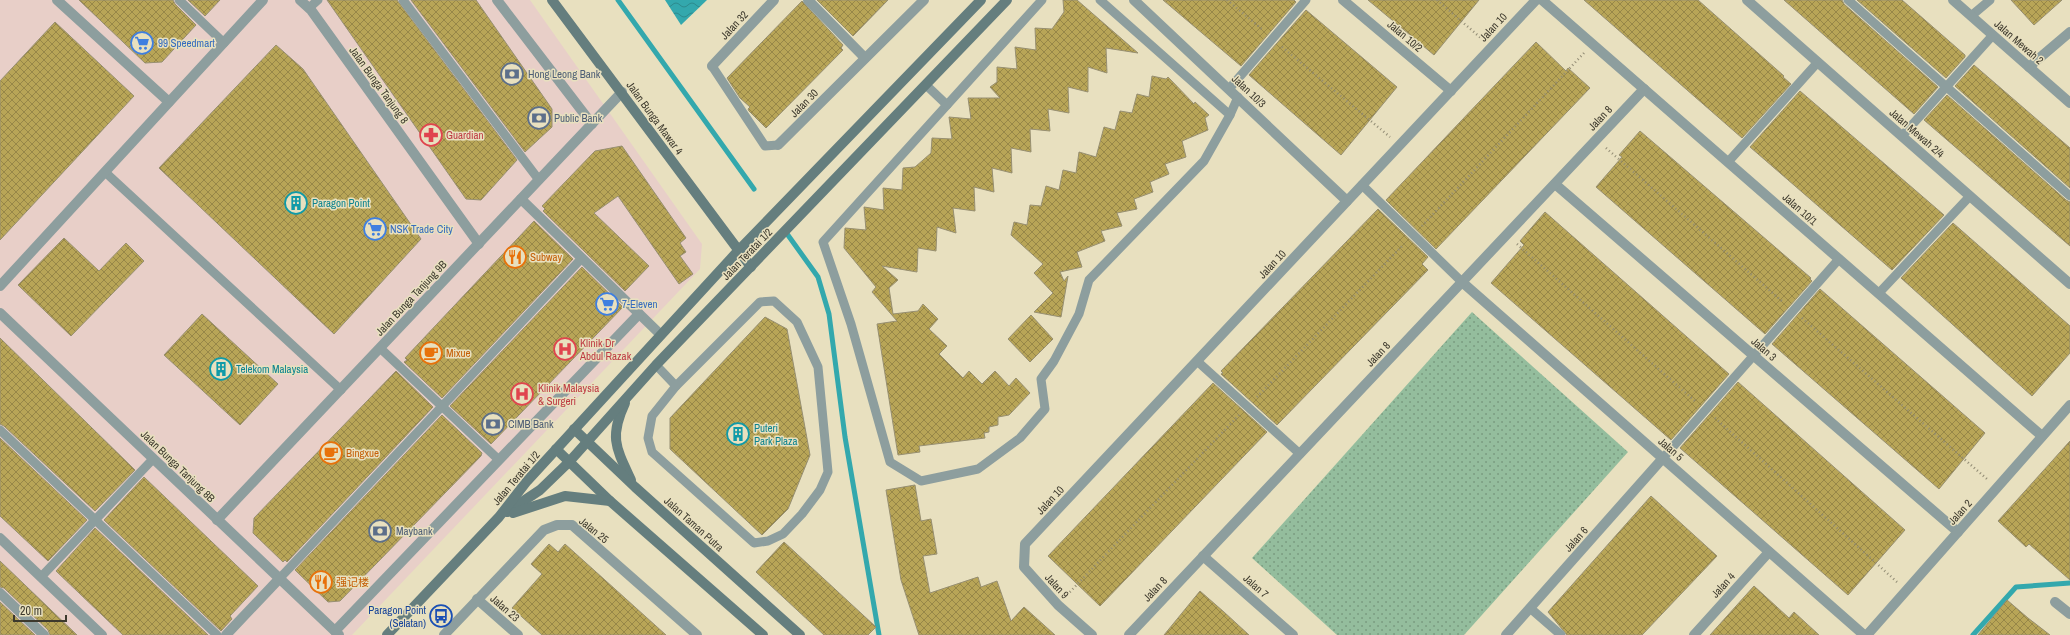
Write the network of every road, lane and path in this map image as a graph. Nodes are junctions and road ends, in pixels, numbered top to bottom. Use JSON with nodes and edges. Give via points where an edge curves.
{"nodes":[{"id":1,"x":57,"y":0,"type":"edge"},
{"id":2,"x":179,"y":0,"type":"edge"},
{"id":3,"x":263,"y":0,"type":"edge"},
{"id":4,"x":300,"y":0,"type":"edge"},
{"id":5,"x":318,"y":0,"type":"edge"},
{"id":6,"x":403,"y":0,"type":"edge"},
{"id":7,"x":497,"y":0,"type":"edge"},
{"id":8,"x":552,"y":0,"type":"edge"},
{"id":9,"x":774,"y":0,"type":"edge"},
{"id":10,"x":808,"y":0,"type":"edge"},
{"id":11,"x":924,"y":0,"type":"edge"},
{"id":12,"x":981,"y":0,"type":"edge"},
{"id":13,"x":1007,"y":0,"type":"edge"},
{"id":14,"x":1042,"y":0,"type":"edge"},
{"id":15,"x":1100,"y":0,"type":"edge"},
{"id":16,"x":1134,"y":0,"type":"edge"},
{"id":17,"x":1227,"y":0,"type":"edge"},
{"id":18,"x":1306,"y":0,"type":"edge"},
{"id":19,"x":1343,"y":0,"type":"edge"},
{"id":20,"x":1436,"y":0,"type":"edge"},
{"id":21,"x":1536,"y":0,"type":"edge"},
{"id":22,"x":1542,"y":0,"type":"edge"},
{"id":23,"x":1747,"y":0,"type":"edge"},
{"id":24,"x":1848,"y":0,"type":"edge"},
{"id":25,"x":1953,"y":0,"type":"edge"},
{"id":26,"x":1990,"y":0,"type":"edge"},
{"id":27,"x":309,"y":8,"type":"junction"},
{"id":28,"x":1971,"y":16,"type":"junction"},
{"id":29,"x":2070,"y":32,"type":"edge"},
{"id":30,"x":1993,"y":35,"type":"junction"},
{"id":31,"x":1273,"y":39,"type":"junction"},
{"id":32,"x":224,"y":42,"type":"junction"},
{"id":33,"x":1593,"y":44,"type":"junction"},
{"id":34,"x":1491,"y":47,"type":"junction"},
{"id":35,"x":866,"y":58,"type":"junction"},
{"id":36,"x":1818,"y":62,"type":"junction"},
{"id":37,"x":712,"y":66,"type":"joint"},
{"id":38,"x":2029,"y":67,"type":"junction"},
{"id":39,"x":926,"y":85,"type":"junction"},
{"id":40,"x":1946,"y":86,"type":"junction"},
{"id":41,"x":1229,"y":89,"type":"junction"},
{"id":42,"x":1644,"y":89,"type":"junction"},
{"id":43,"x":1451,"y":91,"type":"junction"},
{"id":44,"x":622,"y":92,"type":"junction"},
{"id":45,"x":1238,"y":97,"type":"junction"},
{"id":46,"x":169,"y":102,"type":"junction"},
{"id":47,"x":2070,"y":103,"type":"edge"},
{"id":48,"x":946,"y":105,"type":"junction"},
{"id":49,"x":1230,"y":114,"type":"junction"},
{"id":50,"x":592,"y":124,"type":"junction"},
{"id":51,"x":1902,"y":136,"type":"junction"},
{"id":52,"x":778,"y":145,"type":"joint"},
{"id":53,"x":1400,"y":145,"type":"junction"},
{"id":54,"x":1728,"y":162,"type":"junction"},
{"id":55,"x":105,"y":172,"type":"junction"},
{"id":56,"x":539,"y":180,"type":"junction"},
{"id":57,"x":1555,"y":184,"type":"junction"},
{"id":58,"x":1362,"y":185,"type":"junction"},
{"id":59,"x":1970,"y":196,"type":"junction"},
{"id":60,"x":2070,"y":196,"type":"edge"},
{"id":61,"x":521,"y":199,"type":"junction"},
{"id":62,"x":1347,"y":201,"type":"junction"},
{"id":63,"x":1413,"y":235,"type":"junction"},
{"id":64,"x":479,"y":244,"type":"junction"},
{"id":65,"x":738,"y":250,"type":"junction"},
{"id":66,"x":582,"y":258,"type":"junction"},
{"id":67,"x":1840,"y":259,"type":"junction"},
{"id":68,"x":751,"y":267,"type":"junction"},
{"id":69,"x":2068,"y":279,"type":"edge"},
{"id":70,"x":1462,"y":282,"type":"junction"},
{"id":71,"x":0,"y":286,"type":"edge"},
{"id":72,"x":1878,"y":293,"type":"junction"},
{"id":73,"x":0,"y":313,"type":"edge"},
{"id":74,"x":639,"y":314,"type":"junction"},
{"id":75,"x":660,"y":334,"type":"junction"},
{"id":76,"x":380,"y":348,"type":"junction"},
{"id":77,"x":1754,"y":356,"type":"junction"},
{"id":78,"x":1197,"y":360,"type":"junction"},
{"id":79,"x":656,"y":365,"type":"junction"},
{"id":80,"x":676,"y":386,"type":"junction"},
{"id":81,"x":341,"y":390,"type":"junction"},
{"id":82,"x":629,"y":394,"type":"junction"},
{"id":83,"x":2070,"y":405,"type":"edge"},
{"id":84,"x":442,"y":406,"type":"junction"},
{"id":85,"x":1248,"y":406,"type":"junction"},
{"id":86,"x":574,"y":429,"type":"junction"},
{"id":87,"x":0,"y":430,"type":"edge"},
{"id":88,"x":2042,"y":436,"type":"junction"},
{"id":89,"x":587,"y":441,"type":"junction"},
{"id":90,"x":556,"y":449,"type":"junction"},
{"id":91,"x":1300,"y":454,"type":"junction"},
{"id":92,"x":1663,"y":458,"type":"junction"},
{"id":93,"x":153,"y":459,"type":"junction"},
{"id":94,"x":499,"y":460,"type":"junction"},
{"id":95,"x":569,"y":462,"type":"junction"},
{"id":96,"x":635,"y":487,"type":"junction"},
{"id":97,"x":610,"y":501,"type":"junction"},
{"id":98,"x":499,"y":518,"type":"junction"},
{"id":99,"x":95,"y":520,"type":"junction"},
{"id":100,"x":217,"y":520,"type":"junction"},
{"id":101,"x":1958,"y":532,"type":"junction"},
{"id":102,"x":0,"y":538,"type":"edge"},
{"id":103,"x":1025,"y":544,"type":"joint"},
{"id":104,"x":1769,"y":552,"type":"junction"},
{"id":105,"x":1203,"y":556,"type":"junction"},
{"id":106,"x":41,"y":577,"type":"junction"},
{"id":107,"x":279,"y":579,"type":"junction"},
{"id":108,"x":0,"y":593,"type":"edge"},
{"id":109,"x":477,"y":600,"type":"junction"},
{"id":110,"x":2055,"y":602,"type":"dead end"},
{"id":111,"x":1058,"y":605,"type":"junction"},
{"id":112,"x":1530,"y":608,"type":"junction"},
{"id":113,"x":2070,"y":614,"type":"edge"},
{"id":114,"x":337,"y":633,"type":"edge"},
{"id":115,"x":44,"y":635,"type":"edge"},
{"id":116,"x":102,"y":635,"type":"edge"},
{"id":117,"x":217,"y":635,"type":"edge"},
{"id":118,"x":226,"y":635,"type":"edge"},
{"id":119,"x":388,"y":635,"type":"edge"},
{"id":120,"x":444,"y":635,"type":"edge"},
{"id":121,"x":518,"y":635,"type":"edge"},
{"id":122,"x":697,"y":635,"type":"edge"},
{"id":123,"x":763,"y":635,"type":"edge"},
{"id":124,"x":800,"y":635,"type":"edge"},
{"id":125,"x":1092,"y":635,"type":"edge"},
{"id":126,"x":1129,"y":635,"type":"edge"},
{"id":127,"x":1293,"y":635,"type":"edge"},
{"id":128,"x":1506,"y":635,"type":"edge"},
{"id":129,"x":1561,"y":635,"type":"edge"},
{"id":130,"x":1694,"y":635,"type":"edge"},
{"id":131,"x":1865,"y":635,"type":"edge"}],
"edges":[{"from":1,"to":46,"type":"street"},
{"from":2,"to":32,"type":"lane"},
{"from":3,"to":32,"type":"street"},
{"from":4,"to":27,"type":"street","name":"Jalan Bunga Tanjung 8"},
{"from":5,"to":27,"type":"lane"},
{"from":6,"to":56,"type":"lane"},
{"from":7,"to":50,"type":"street"},
{"from":8,"to":44,"type":"main road","name":"Jalan Bunga Mawar 4"},
{"from":9,"to":37,"type":"street","name":"Jalan 32"},
{"from":10,"to":35,"type":"street"},
{"from":11,"to":35,"type":"street","name":"Jalan 30"},
{"from":12,"to":65,"type":"main road","name":"Jalan Teratai 1/2"},
{"from":13,"to":39,"type":"main road","name":"Jalan Teratai 1/2"},
{"from":14,"to":48,"type":"lane"},
{"from":15,"to":49,"type":"lane"},
{"from":16,"to":41,"type":"street","name":"Jalan 10/3"},
{"from":17,"to":31,"type":"path"},
{"from":18,"to":31,"type":"lane"},
{"from":19,"to":43,"type":"street","name":"Jalan 10/2"},
{"from":20,"to":34,"type":"path"},
{"from":21,"to":34,"type":"street","name":"Jalan 10"},
{"from":22,"to":33,"type":"street","name":"Jalan 10/1"},
{"from":23,"to":36,"type":"street","name":"Jalan Mewah 2/4"},
{"from":24,"to":40,"type":"lane"},
{"from":25,"to":28,"type":"street","name":"Jalan Mewah 2"},
{"from":26,"to":28,"type":"lane"},
{"from":27,"to":64,"type":"street","name":"Jalan Bunga Tanjung 8"},
{"from":28,"to":30,"type":"street","name":"Jalan Mewah 2"},
{"from":29,"to":38,"type":"street"},
{"from":30,"to":38,"type":"street","name":"Jalan Mewah 2"},
{"from":30,"to":40,"type":"lane"},
{"from":31,"to":41,"type":"lane"},
{"from":31,"to":53,"type":"path"},
{"from":32,"to":46,"type":"street"},
{"from":33,"to":42,"type":"street","name":"Jalan 10/1"},
{"from":33,"to":63,"type":"path"},
{"from":34,"to":43,"type":"street","name":"Jalan 10"},
{"from":35,"to":52,"type":"street","name":"Jalan 30"},
{"from":36,"to":51,"type":"street","name":"Jalan Mewah 2/4"},
{"from":36,"to":54,"type":"lane"},
{"from":37,"to":52,"type":"lane","name":"Jalan 30","via":[[765,146]]},
{"from":38,"to":47,"type":"street","name":"Jalan Mewah 2"},
{"from":39,"to":48,"type":"lane"},
{"from":39,"to":68,"type":"main road","name":"Jalan Teratai 1/2"},
{"from":40,"to":51,"type":"lane"},
{"from":40,"to":60,"type":"lane"},
{"from":41,"to":45,"type":"street","name":"Jalan 10/3"},
{"from":42,"to":54,"type":"street","name":"Jalan 10/1"},
{"from":42,"to":57,"type":"street","name":"Jalan 8"},
{"from":43,"to":53,"type":"street","name":"Jalan 10"},
{"from":44,"to":50,"type":"street","name":"Jalan Bunga Tanjung 9B"},
{"from":44,"to":65,"type":"main road","name":"Jalan Bunga Mawar 4"},
{"from":45,"to":49,"type":"lane"},
{"from":45,"to":62,"type":"street","name":"Jalan 10/3"},
{"from":46,"to":55,"type":"street"},
{"from":48,"to":49,"type":"lane","via":[[823,242],[851,324],[890,462],[921,481],[978,469],[1020,438],[1045,409],[1041,379],[1054,361],[1079,314],[1089,280],[1204,161]]},
{"from":50,"to":56,"type":"street","name":"Jalan Bunga Tanjung 9B"},
{"from":51,"to":59,"type":"street","name":"Jalan Mewah 2/4"},
{"from":53,"to":58,"type":"street","name":"Jalan 10"},
{"from":54,"to":67,"type":"street","name":"Jalan 10/1"},
{"from":55,"to":71,"type":"street"},
{"from":55,"to":81,"type":"lane"},
{"from":56,"to":61,"type":"street","name":"Jalan Bunga Tanjung 9B"},
{"from":57,"to":70,"type":"street","name":"Jalan 8"},
{"from":57,"to":77,"type":"street","name":"Jalan 3"},
{"from":58,"to":62,"type":"street","name":"Jalan 10"},
{"from":58,"to":63,"type":"lane"},
{"from":59,"to":69,"type":"street","name":"Jalan Mewah 2/4"},
{"from":59,"to":72,"type":"lane"},
{"from":61,"to":64,"type":"street","name":"Jalan Bunga Tanjung 9B"},
{"from":61,"to":66,"type":"street"},
{"from":62,"to":78,"type":"street","name":"Jalan 10"},
{"from":63,"to":70,"type":"lane"},
{"from":63,"to":85,"type":"path"},
{"from":64,"to":76,"type":"street","name":"Jalan Bunga Tanjung 9B"},
{"from":65,"to":68,"type":"main road","name":"Jalan Bunga Mawar 4"},
{"from":65,"to":75,"type":"main road","name":"Jalan Teratai 1/2"},
{"from":66,"to":74,"type":"street"},
{"from":66,"to":84,"type":"lane"},
{"from":67,"to":72,"type":"street","name":"Jalan 10/1"},
{"from":67,"to":77,"type":"lane"},
{"from":68,"to":79,"type":"main road","name":"Jalan Teratai 1/2"},
{"from":70,"to":91,"type":"street","name":"Jalan 8"},
{"from":70,"to":92,"type":"street","name":"Jalan 5"},
{"from":72,"to":88,"type":"street","name":"Jalan 10/1"},
{"from":73,"to":93,"type":"street","name":"Jalan Bunga Tanjung 8B"},
{"from":74,"to":75,"type":"street"},
{"from":74,"to":94,"type":"street"},
{"from":75,"to":86,"type":"main road","name":"Jalan Teratai 1/2"},
{"from":76,"to":81,"type":"street","name":"Jalan Bunga Tanjung 9B"},
{"from":76,"to":84,"type":"lane"},
{"from":77,"to":92,"type":"lane"},
{"from":77,"to":101,"type":"street","name":"Jalan 3"},
{"from":78,"to":85,"type":"lane"},
{"from":78,"to":103,"type":"street","name":"Jalan 10"},
{"from":79,"to":80,"type":"lane"},
{"from":79,"to":82,"type":"main road","name":"Jalan Teratai 1/2"},
{"from":80,"to":80,"type":"lane","via":[[760,302],[774,301],[797,322],[818,367],[828,472],[820,490],[783,534],[768,541],[754,543],[652,452],[648,438],[652,416]]},
{"from":81,"to":100,"type":"street","name":"Jalan Bunga Tanjung 9B"},
{"from":82,"to":89,"type":"main road","name":"Jalan Teratai 1/2"},
{"from":82,"to":96,"type":"main road","via":[[621,412],[615,442]]},
{"from":83,"to":88,"type":"street","name":"Jalan 2"},
{"from":84,"to":94,"type":"lane"},
{"from":84,"to":107,"type":"lane"},
{"from":85,"to":91,"type":"lane"},
{"from":85,"to":111,"type":"path"},
{"from":86,"to":89,"type":"main road","name":"Jalan Taman Putra"},
{"from":86,"to":90,"type":"main road","name":"Jalan Teratai 1/2"},
{"from":87,"to":99,"type":"lane"},
{"from":88,"to":101,"type":"street","name":"Jalan 2"},
{"from":89,"to":95,"type":"main road","name":"Jalan Teratai 1/2"},
{"from":89,"to":96,"type":"main road","name":"Jalan Taman Putra"},
{"from":90,"to":95,"type":"main road"},
{"from":90,"to":98,"type":"main road","name":"Jalan Teratai 1/2"},
{"from":91,"to":105,"type":"street","name":"Jalan 8"},
{"from":92,"to":104,"type":"street","name":"Jalan 5"},
{"from":92,"to":112,"type":"street","name":"Jalan 6"},
{"from":93,"to":99,"type":"lane"},
{"from":93,"to":100,"type":"street","name":"Jalan Bunga Tanjung 8B"},
{"from":94,"to":114,"type":"street"},
{"from":95,"to":97,"type":"main road"},
{"from":95,"to":98,"type":"main road","name":"Jalan Teratai 1/2","via":[[540,490]]},
{"from":96,"to":124,"type":"main road","name":"Jalan Taman Putra"},
{"from":97,"to":98,"type":"main road","via":[[565,496]]},
{"from":97,"to":123,"type":"main road"},
{"from":98,"to":119,"type":"main road","name":"Jalan Teratai 1/2"},
{"from":99,"to":106,"type":"lane"},
{"from":99,"to":117,"type":"lane"},
{"from":100,"to":107,"type":"street","name":"Jalan Bunga Tanjung 8B"},
{"from":101,"to":131,"type":"street","name":"Jalan 2"},
{"from":102,"to":106,"type":"street"},
{"from":103,"to":111,"type":"street","name":"Jalan 9","via":[[1024,567]]},
{"from":104,"to":130,"type":"street","name":"Jalan 4"},
{"from":104,"to":131,"type":"street","name":"Jalan 5"},
{"from":105,"to":126,"type":"street","name":"Jalan 8"},
{"from":105,"to":127,"type":"street","name":"Jalan 7"},
{"from":106,"to":116,"type":"street"},
{"from":107,"to":114,"type":"street","name":"Jalan Bunga Tanjung 8B"},
{"from":107,"to":118,"type":"street"},
{"from":108,"to":115,"type":"street"},
{"from":109,"to":120,"type":"street","name":"Jalan 25"},
{"from":109,"to":121,"type":"street","name":"Jalan 23"},
{"from":109,"to":122,"type":"street","name":"Jalan 25","via":[[544,530],[557,525],[572,525]]},
{"from":110,"to":113,"type":"street"},
{"from":111,"to":125,"type":"street","name":"Jalan 9"},
{"from":112,"to":128,"type":"street","name":"Jalan 6"},
{"from":112,"to":129,"type":"lane"}]}
